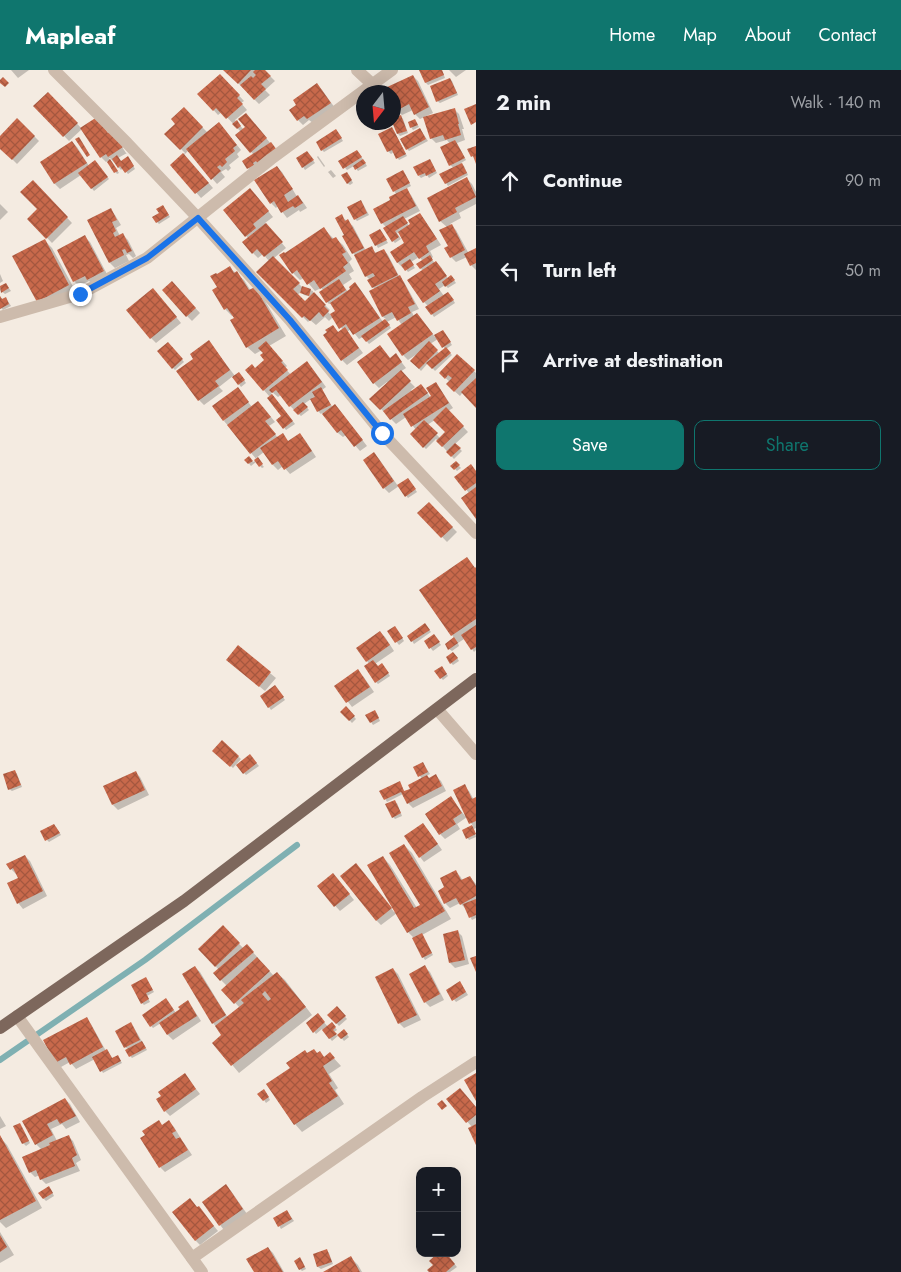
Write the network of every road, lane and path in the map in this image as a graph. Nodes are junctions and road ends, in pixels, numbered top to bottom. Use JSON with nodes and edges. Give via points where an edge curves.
{"nodes":[{"id":1,"x":54,"y":70,"type":"edge"},
{"id":2,"x":357,"y":70,"type":"edge"},
{"id":3,"x":392,"y":70,"type":"edge"},
{"id":4,"x":372,"y":84,"type":"junction"},
{"id":5,"x":198,"y":218,"type":"junction"},
{"id":6,"x":0,"y":317,"type":"edge"},
{"id":7,"x":476,"y":533,"type":"edge"},
{"id":8,"x":476,"y":679,"type":"edge"},
{"id":9,"x":437,"y":709,"type":"junction"},
{"id":10,"x":476,"y":754,"type":"edge"},
{"id":11,"x":17,"y":1016,"type":"junction"},
{"id":12,"x":0,"y":1028,"type":"edge"},
{"id":13,"x":476,"y":1062,"type":"edge"},
{"id":14,"x":192,"y":1258,"type":"junction"},
{"id":15,"x":202,"y":1272,"type":"edge"}],
"edges":[{"from":1,"to":5,"type":"street"},
{"from":2,"to":4,"type":"street"},
{"from":3,"to":4,"type":"street"},
{"from":4,"to":5,"type":"street"},
{"from":5,"to":6,"type":"street","via":[[147,258],[80,294]]},
{"from":5,"to":7,"type":"street","via":[[290,320],[382,433]]},
{"from":8,"to":9,"type":"main road"},
{"from":9,"to":10,"type":"street"},
{"from":9,"to":11,"type":"main road","via":[[184,901]]},
{"from":11,"to":12,"type":"main road"},
{"from":11,"to":14,"type":"street"},
{"from":13,"to":14,"type":"street"},
{"from":14,"to":15,"type":"street"}]}
